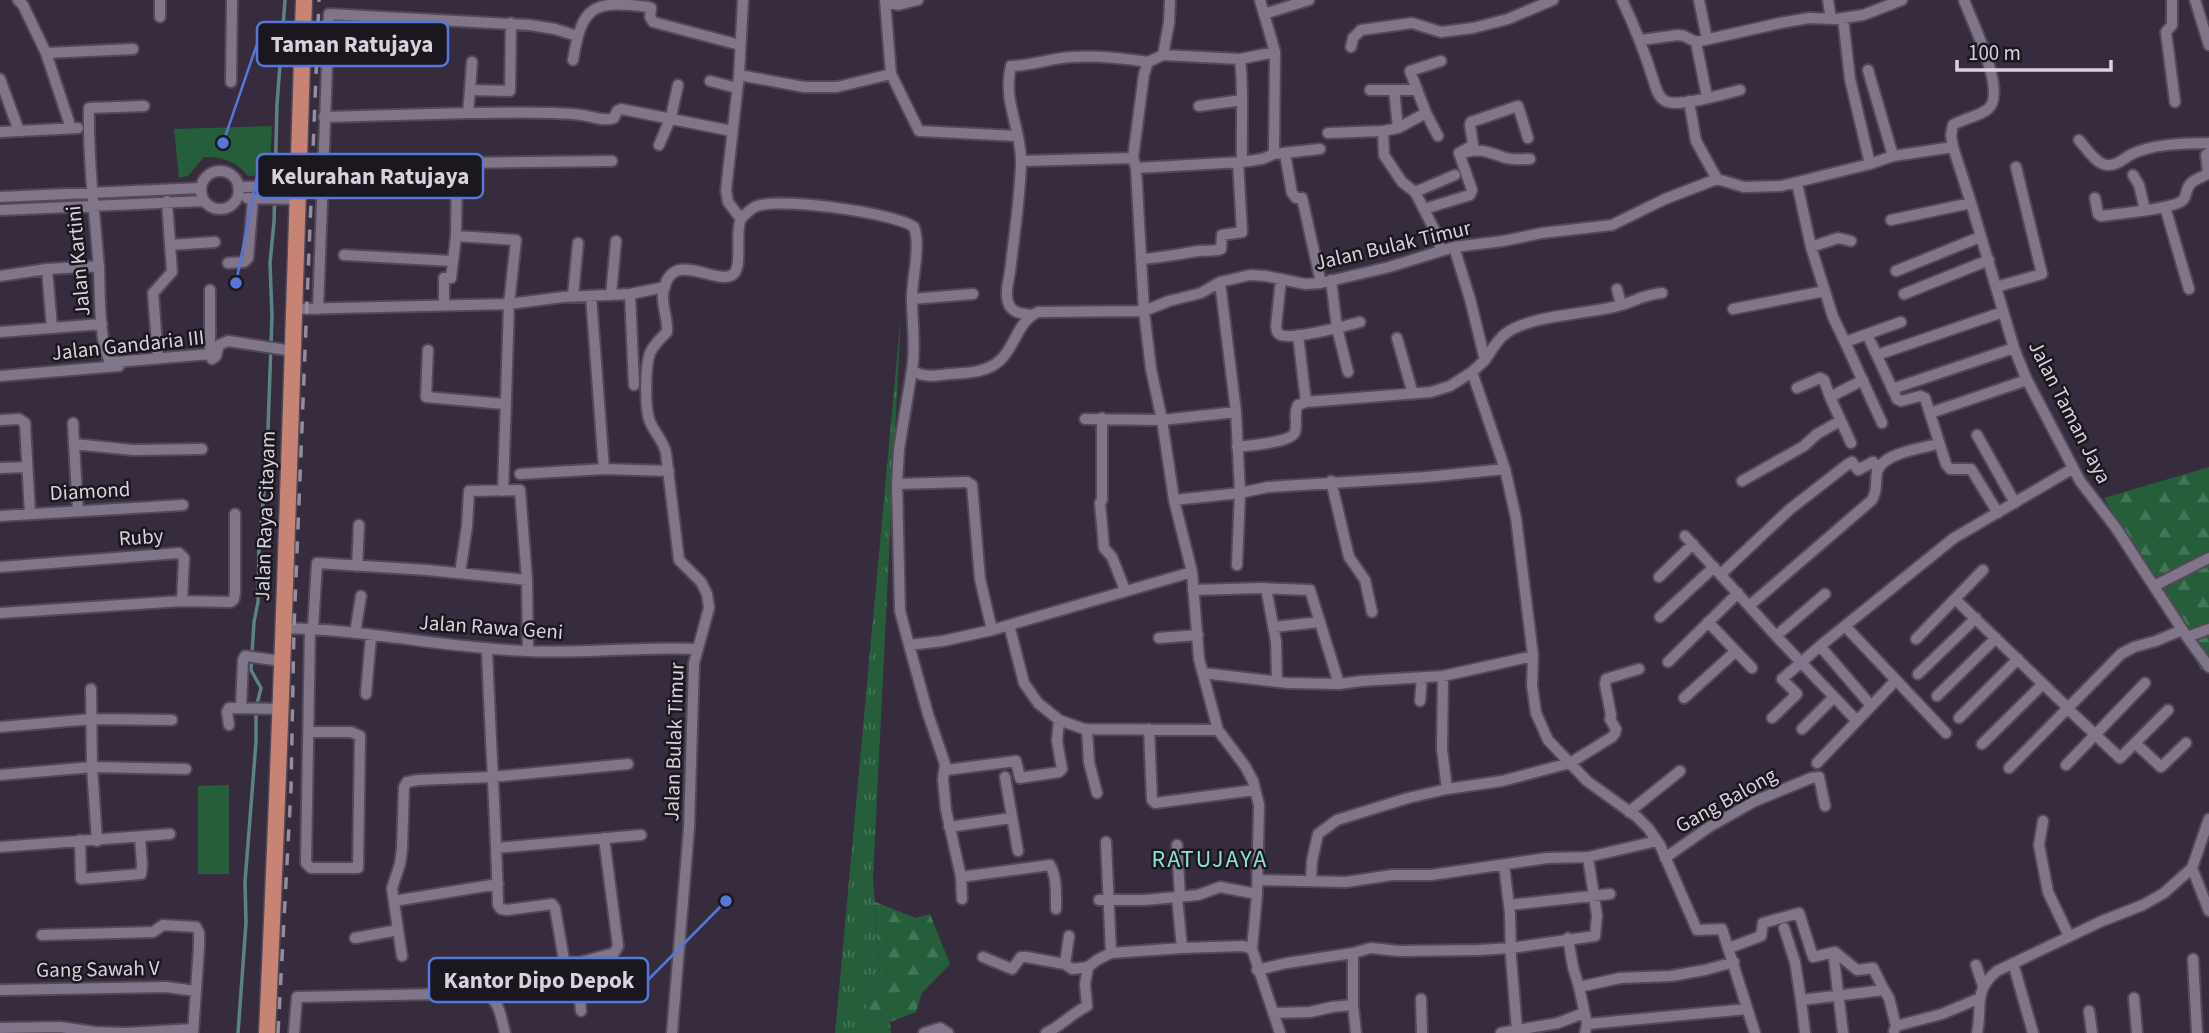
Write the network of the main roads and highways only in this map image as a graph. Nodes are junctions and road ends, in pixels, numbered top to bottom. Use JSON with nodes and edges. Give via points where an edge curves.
{"nodes":[{"id":1,"x":304,"y":0,"type":"edge"},
{"id":2,"x":267,"y":1033,"type":"edge"}],
"edges":[{"from":1,"to":2,"type":"main road","name":"Jalan Raya Citayam","via":[[303,73],[291,192],[294,309],[286,350],[282,628],[274,660],[272,709]]}]}
